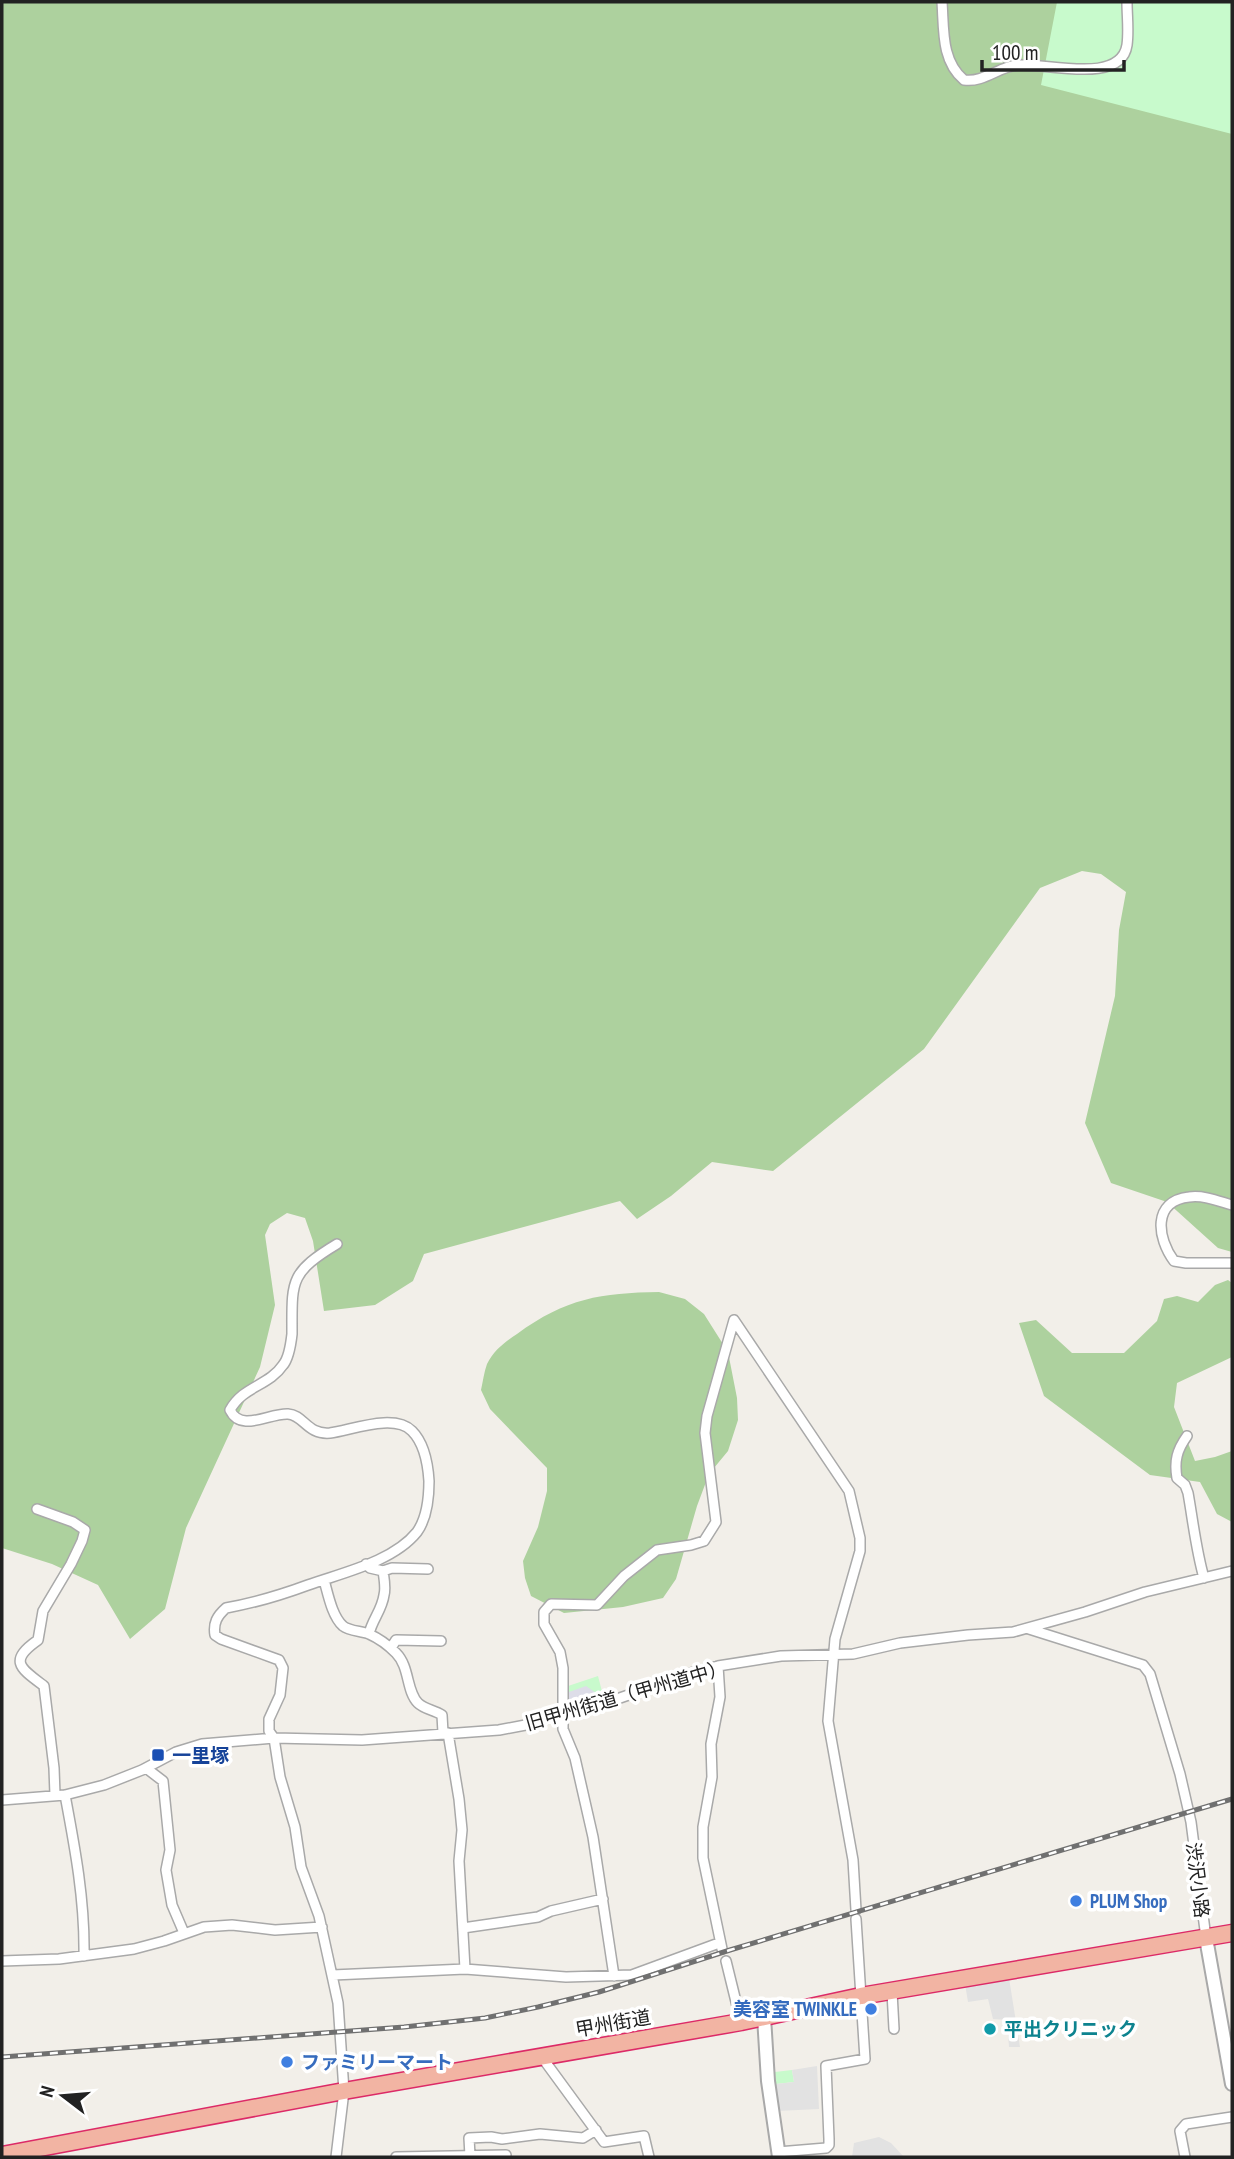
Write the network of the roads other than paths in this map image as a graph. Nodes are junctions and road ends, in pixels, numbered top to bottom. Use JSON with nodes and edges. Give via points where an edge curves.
{"nodes":[{"id":1,"x":942,"y":2,"type":"edge"},
{"id":2,"x":1127,"y":2,"type":"edge"},
{"id":3,"x":1232,"y":1205,"type":"edge"},
{"id":4,"x":337,"y":1244,"type":"dead end"},
{"id":5,"x":1232,"y":1263,"type":"edge"},
{"id":6,"x":1187,"y":1436,"type":"dead end"},
{"id":7,"x":37,"y":1509,"type":"dead end"},
{"id":8,"x":366,"y":1564,"type":"junction"},
{"id":9,"x":428,"y":1569,"type":"dead end"},
{"id":10,"x":1232,"y":1570,"type":"edge"},
{"id":11,"x":383,"y":1571,"type":"junction"},
{"id":12,"x":1204,"y":1578,"type":"junction"},
{"id":13,"x":324,"y":1580,"type":"junction"},
{"id":14,"x":1027,"y":1629,"type":"junction"},
{"id":15,"x":369,"y":1634,"type":"junction"},
{"id":16,"x":441,"y":1641,"type":"dead end"},
{"id":17,"x":391,"y":1648,"type":"junction"},
{"id":18,"x":832,"y":1654,"type":"junction"},
{"id":19,"x":718,"y":1666,"type":"junction"},
{"id":20,"x":562,"y":1713,"type":"junction"},
{"id":21,"x":446,"y":1733,"type":"junction"},
{"id":22,"x":274,"y":1738,"type":"junction"},
{"id":23,"x":146,"y":1768,"type":"junction"},
{"id":24,"x":60,"y":1795,"type":"junction"},
{"id":25,"x":2,"y":1800,"type":"edge"},
{"id":26,"x":1187,"y":1808,"type":"joint"},
{"id":27,"x":603,"y":1899,"type":"junction"},
{"id":28,"x":322,"y":1927,"type":"junction"},
{"id":29,"x":463,"y":1928,"type":"junction"},
{"id":30,"x":184,"y":1933,"type":"junction"},
{"id":31,"x":1232,"y":1933,"type":"edge"},
{"id":32,"x":1206,"y":1938,"type":"junction"},
{"id":33,"x":84,"y":1956,"type":"junction"},
{"id":34,"x":2,"y":1961,"type":"edge"},
{"id":35,"x":726,"y":1961,"type":"dead end"},
{"id":36,"x":465,"y":1969,"type":"junction"},
{"id":37,"x":333,"y":1975,"type":"junction"},
{"id":38,"x":614,"y":1976,"type":"junction"},
{"id":39,"x":892,"y":1992,"type":"junction"},
{"id":40,"x":861,"y":1996,"type":"junction"},
{"id":41,"x":764,"y":2017,"type":"junction"},
{"id":42,"x":741,"y":2022,"type":"junction"},
{"id":43,"x":894,"y":2029,"type":"dead end"},
{"id":44,"x":544,"y":2060,"type":"dead end"},
{"id":45,"x":1232,"y":2084,"type":"edge"},
{"id":46,"x":344,"y":2091,"type":"junction"},
{"id":47,"x":1232,"y":2117,"type":"edge"},
{"id":48,"x":596,"y":2130,"type":"junction"},
{"id":49,"x":2,"y":2155,"type":"edge"},
{"id":50,"x":506,"y":2155,"type":"dead end"},
{"id":51,"x":779,"y":2155,"type":"edge"},
{"id":52,"x":470,"y":2156,"type":"edge"},
{"id":53,"x":336,"y":2157,"type":"edge"},
{"id":54,"x":397,"y":2157,"type":"edge"},
{"id":55,"x":649,"y":2157,"type":"edge"},
{"id":56,"x":1185,"y":2157,"type":"edge"}],
"edges":[{"from":1,"to":2,"type":"street","via":[[942,30],[950,62],[964,80],[973,81],[1016,65],[1106,68],[1120,61],[1127,47]]},
{"from":3,"to":5,"type":"street","via":[[1205,1198],[1175,1200],[1167,1205],[1160,1223],[1174,1261]]},
{"from":4,"to":8,"type":"street","via":[[315,1257],[297,1276],[292,1293],[292,1340],[285,1364],[236,1399],[230,1410],[233,1417],[245,1422],[288,1414],[310,1430],[327,1433],[394,1423],[412,1430],[427,1462],[424,1518],[409,1540]]},
{"from":6,"to":12,"type":"street","via":[[1175,1463],[1177,1478],[1188,1493]]},
{"from":7,"to":24,"type":"street","via":[[85,1530],[43,1611],[38,1640],[24,1650],[20,1660],[23,1671],[44,1686]]},
{"from":8,"to":11,"type":"street"},
{"from":8,"to":13,"type":"street"},
{"from":9,"to":11,"type":"street"},
{"from":10,"to":12,"type":"street"},
{"from":11,"to":15,"type":"street","via":[[385,1594]]},
{"from":12,"to":14,"type":"street"},
{"from":13,"to":15,"type":"street","via":[[344,1626]]},
{"from":13,"to":22,"type":"street","via":[[226,1608],[215,1623],[215,1635],[279,1660],[283,1668],[280,1695],[268,1731]]},
{"from":14,"to":18,"type":"street","name":"旧甲州街道（甲州道中）"},
{"from":14,"to":26,"type":"street","name":"旧甲州街道（甲州道中）","via":[[1143,1665],[1150,1674]]},
{"from":15,"to":17,"type":"street"},
{"from":16,"to":17,"type":"street","via":[[396,1640]]},
{"from":17,"to":21,"type":"street","via":[[406,1667],[415,1701],[442,1715]]},
{"from":18,"to":19,"type":"street","name":"旧甲州街道（甲州道中）"},
{"from":18,"to":20,"type":"street","via":[[860,1551],[849,1491],[734,1320],[705,1433],[716,1522],[704,1541],[657,1550],[597,1605],[551,1604],[544,1612],[544,1624],[560,1652],[563,1668]]},
{"from":18,"to":40,"type":"street","via":[[828,1721],[853,1860]]},
{"from":19,"to":20,"type":"street","name":"旧甲州街道（甲州道中）"},
{"from":19,"to":38,"type":"street","via":[[720,1697],[710,1744],[712,1777],[703,1858],[721,1946],[632,1975]]},
{"from":20,"to":21,"type":"street","name":"旧甲州街道（甲州道中）","via":[[499,1730]]},
{"from":20,"to":27,"type":"street","via":[[580,1776]]},
{"from":21,"to":22,"type":"street","name":"旧甲州街道（甲州道中）","via":[[362,1740]]},
{"from":21,"to":29,"type":"street","via":[[462,1830]]},
{"from":22,"to":23,"type":"street","name":"旧甲州街道（甲州道中）","via":[[202,1744]]},
{"from":22,"to":28,"type":"street","via":[[301,1867]]},
{"from":23,"to":24,"type":"street","name":"旧甲州街道（甲州道中）","via":[[104,1785]]},
{"from":23,"to":30,"type":"street","via":[[163,1781],[170,1850],[166,1870],[172,1905]]},
{"from":24,"to":25,"type":"street","name":"旧甲州街道（甲州道中）"},
{"from":24,"to":33,"type":"street","via":[[78,1862]]},
{"from":26,"to":32,"type":"street","name":"渋沢小路"},
{"from":27,"to":29,"type":"street","via":[[538,1917]]},
{"from":27,"to":38,"type":"street"},
{"from":28,"to":30,"type":"street","via":[[204,1927]]},
{"from":28,"to":37,"type":"street"},
{"from":29,"to":36,"type":"street"},
{"from":30,"to":33,"type":"street","via":[[146,1946]]},
{"from":31,"to":32,"type":"highway","name":"甲州街道"},
{"from":32,"to":39,"type":"highway","name":"甲州街道"},
{"from":32,"to":45,"type":"street"},
{"from":33,"to":34,"type":"street"},
{"from":35,"to":42,"type":"street"},
{"from":36,"to":37,"type":"street"},
{"from":36,"to":38,"type":"street"},
{"from":37,"to":46,"type":"street"},
{"from":39,"to":40,"type":"highway","name":"甲州街道"},
{"from":39,"to":43,"type":"street"},
{"from":40,"to":41,"type":"highway","name":"甲州街道"},
{"from":40,"to":51,"type":"street","via":[[865,2059],[826,2066],[829,2145]]},
{"from":41,"to":42,"type":"highway","name":"甲州街道"},
{"from":41,"to":51,"type":"street"},
{"from":42,"to":46,"type":"highway","name":"甲州街道"},
{"from":44,"to":48,"type":"street"},
{"from":46,"to":49,"type":"highway","name":"甲州街道"},
{"from":46,"to":53,"type":"street"},
{"from":47,"to":56,"type":"street","via":[[1186,2123],[1180,2131]]},
{"from":48,"to":52,"type":"street","via":[[583,2138],[540,2134],[469,2138]]},
{"from":48,"to":55,"type":"street","via":[[604,2142],[644,2136]]},
{"from":50,"to":52,"type":"street"},
{"from":52,"to":54,"type":"street"}]}
